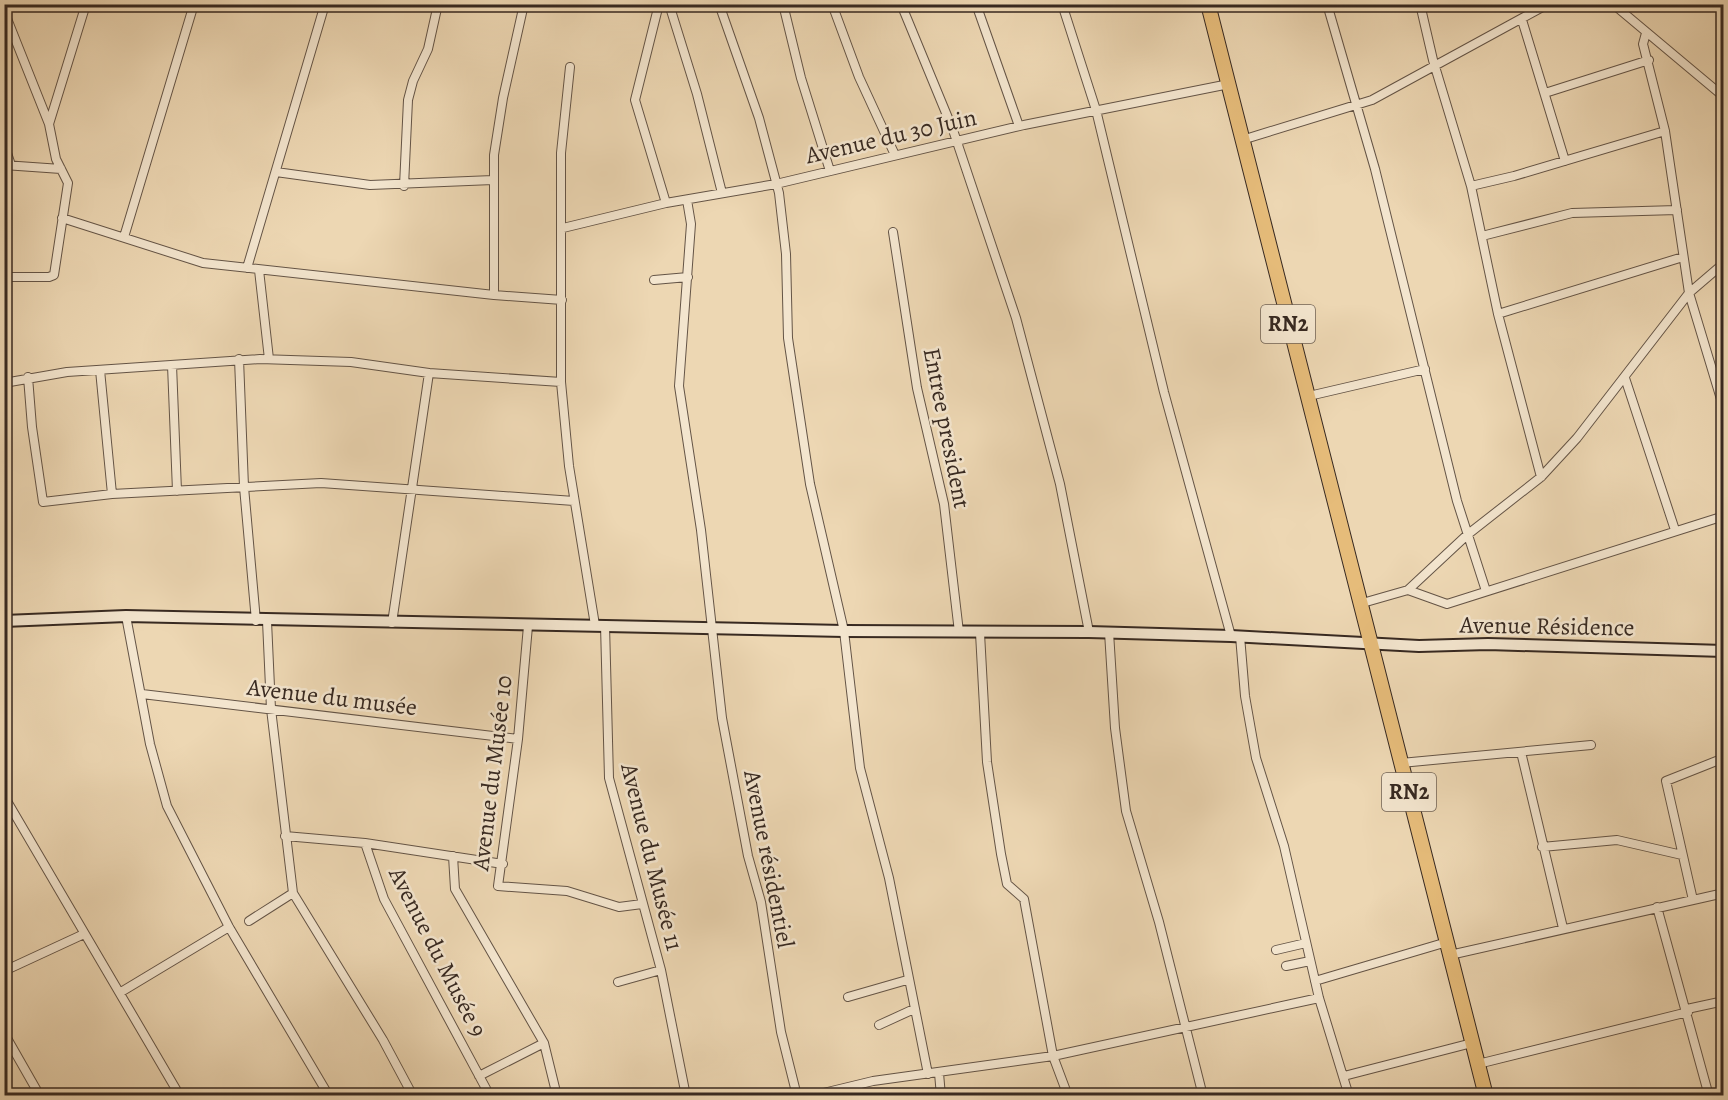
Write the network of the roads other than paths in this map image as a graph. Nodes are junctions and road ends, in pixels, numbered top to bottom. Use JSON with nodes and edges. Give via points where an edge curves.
{"nodes":[{"id":1,"x":86,"y":4,"type":"edge"},
{"id":2,"x":194,"y":4,"type":"edge"},
{"id":3,"x":326,"y":4,"type":"edge"},
{"id":4,"x":438,"y":4,"type":"edge"},
{"id":5,"x":524,"y":4,"type":"edge"},
{"id":6,"x":659,"y":4,"type":"edge"},
{"id":7,"x":669,"y":4,"type":"edge"},
{"id":8,"x":719,"y":4,"type":"edge"},
{"id":9,"x":783,"y":4,"type":"edge"},
{"id":10,"x":832,"y":4,"type":"edge"},
{"id":11,"x":901,"y":4,"type":"edge"},
{"id":12,"x":976,"y":4,"type":"edge"},
{"id":13,"x":1062,"y":4,"type":"edge"},
{"id":14,"x":1208,"y":4,"type":"edge"},
{"id":15,"x":1327,"y":4,"type":"edge"},
{"id":16,"x":1420,"y":4,"type":"edge"},
{"id":17,"x":1548,"y":4,"type":"edge"},
{"id":18,"x":1612,"y":4,"type":"edge"},
{"id":19,"x":4,"y":10,"type":"edge"},
{"id":20,"x":1522,"y":20,"type":"junction"},
{"id":21,"x":1646,"y":33,"type":"junction"},
{"id":22,"x":1649,"y":60,"type":"junction"},
{"id":23,"x":1435,"y":66,"type":"junction"},
{"id":24,"x":570,"y":67,"type":"dead end"},
{"id":25,"x":1229,"y":84,"type":"junction"},
{"id":26,"x":1545,"y":93,"type":"junction"},
{"id":27,"x":1724,"y":97,"type":"edge"},
{"id":28,"x":1358,"y":106,"type":"junction"},
{"id":29,"x":1096,"y":110,"type":"junction"},
{"id":30,"x":49,"y":124,"type":"junction"},
{"id":31,"x":1019,"y":126,"type":"junction"},
{"id":32,"x":1665,"y":131,"type":"junction"},
{"id":33,"x":1242,"y":140,"type":"junction"},
{"id":34,"x":957,"y":141,"type":"junction"},
{"id":35,"x":4,"y":144,"type":"edge"},
{"id":36,"x":895,"y":155,"type":"junction"},
{"id":37,"x":1565,"y":161,"type":"junction"},
{"id":38,"x":8,"y":165,"type":"edge"},
{"id":39,"x":61,"y":169,"type":"junction"},
{"id":40,"x":830,"y":171,"type":"junction"},
{"id":41,"x":276,"y":172,"type":"junction"},
{"id":42,"x":493,"y":180,"type":"junction"},
{"id":43,"x":776,"y":184,"type":"junction"},
{"id":44,"x":404,"y":186,"type":"junction"},
{"id":45,"x":1471,"y":186,"type":"junction"},
{"id":46,"x":722,"y":193,"type":"junction"},
{"id":47,"x":687,"y":200,"type":"junction"},
{"id":48,"x":666,"y":203,"type":"junction"},
{"id":49,"x":1677,"y":210,"type":"junction"},
{"id":50,"x":62,"y":218,"type":"junction"},
{"id":51,"x":563,"y":228,"type":"junction"},
{"id":52,"x":893,"y":232,"type":"dead end"},
{"id":53,"x":1482,"y":236,"type":"junction"},
{"id":54,"x":124,"y":237,"type":"junction"},
{"id":55,"x":1683,"y":257,"type":"junction"},
{"id":56,"x":1724,"y":263,"type":"edge"},
{"id":57,"x":247,"y":268,"type":"junction"},
{"id":58,"x":260,"y":270,"type":"junction"},
{"id":59,"x":4,"y":277,"type":"edge"},
{"id":60,"x":688,"y":277,"type":"junction"},
{"id":61,"x":654,"y":280,"type":"dead end"},
{"id":62,"x":1689,"y":293,"type":"junction"},
{"id":63,"x":494,"y":295,"type":"junction"},
{"id":64,"x":562,"y":300,"type":"junction"},
{"id":65,"x":1498,"y":314,"type":"junction"},
{"id":66,"x":239,"y":359,"type":"junction"},
{"id":67,"x":269,"y":359,"type":"junction"},
{"id":68,"x":172,"y":365,"type":"junction"},
{"id":69,"x":1425,"y":369,"type":"junction"},
{"id":70,"x":100,"y":370,"type":"junction"},
{"id":71,"x":429,"y":373,"type":"junction"},
{"id":72,"x":28,"y":377,"type":"junction"},
{"id":73,"x":1624,"y":378,"type":"junction"},
{"id":74,"x":561,"y":382,"type":"junction"},
{"id":75,"x":4,"y":383,"type":"edge"},
{"id":76,"x":1309,"y":396,"type":"junction"},
{"id":77,"x":1724,"y":409,"type":"edge"},
{"id":78,"x":1541,"y":477,"type":"junction"},
{"id":79,"x":244,"y":487,"type":"junction"},
{"id":80,"x":177,"y":491,"type":"junction"},
{"id":81,"x":414,"y":492,"type":"junction"},
{"id":82,"x":112,"y":494,"type":"junction"},
{"id":83,"x":574,"y":501,"type":"junction"},
{"id":84,"x":1724,"y":516,"type":"edge"},
{"id":85,"x":1675,"y":530,"type":"junction"},
{"id":86,"x":1467,"y":535,"type":"junction"},
{"id":87,"x":1408,"y":590,"type":"junction"},
{"id":88,"x":1486,"y":591,"type":"junction"},
{"id":89,"x":1359,"y":604,"type":"junction"},
{"id":90,"x":126,"y":616,"type":"junction"},
{"id":91,"x":4,"y":621,"type":"edge"},
{"id":92,"x":262,"y":621,"type":"junction"},
{"id":93,"x":392,"y":623,"type":"junction"},
{"id":94,"x":600,"y":625,"type":"junction"},
{"id":95,"x":528,"y":626,"type":"junction"},
{"id":96,"x":713,"y":628,"type":"junction"},
{"id":97,"x":844,"y":631,"type":"junction"},
{"id":98,"x":959,"y":632,"type":"junction"},
{"id":99,"x":1089,"y":632,"type":"junction"},
{"id":100,"x":1109,"y":632,"type":"junction"},
{"id":101,"x":980,"y":633,"type":"junction"},
{"id":102,"x":1236,"y":636,"type":"junction"},
{"id":103,"x":1369,"y":643,"type":"junction"},
{"id":104,"x":1724,"y":651,"type":"edge"},
{"id":105,"x":142,"y":694,"type":"junction"},
{"id":106,"x":271,"y":710,"type":"junction"},
{"id":107,"x":518,"y":739,"type":"junction"},
{"id":108,"x":1591,"y":746,"type":"dead end"},
{"id":109,"x":1521,"y":752,"type":"junction"},
{"id":110,"x":1724,"y":758,"type":"edge"},
{"id":111,"x":1401,"y":763,"type":"junction"},
{"id":112,"x":4,"y":796,"type":"edge"},
{"id":113,"x":285,"y":836,"type":"junction"},
{"id":114,"x":365,"y":843,"type":"junction"},
{"id":115,"x":1542,"y":847,"type":"junction"},
{"id":116,"x":1682,"y":855,"type":"junction"},
{"id":117,"x":453,"y":856,"type":"junction"},
{"id":118,"x":503,"y":864,"type":"junction"},
{"id":119,"x":293,"y":893,"type":"junction"},
{"id":120,"x":1724,"y":893,"type":"edge"},
{"id":121,"x":1693,"y":900,"type":"junction"},
{"id":122,"x":642,"y":904,"type":"junction"},
{"id":123,"x":1657,"y":907,"type":"junction"},
{"id":124,"x":249,"y":921,"type":"dead end"},
{"id":125,"x":229,"y":927,"type":"junction"},
{"id":126,"x":1563,"y":928,"type":"junction"},
{"id":127,"x":84,"y":934,"type":"junction"},
{"id":128,"x":1306,"y":943,"type":"junction"},
{"id":129,"x":1448,"y":949,"type":"junction"},
{"id":130,"x":1276,"y":950,"type":"dead end"},
{"id":131,"x":1310,"y":961,"type":"junction"},
{"id":132,"x":1286,"y":966,"type":"dead end"},
{"id":133,"x":661,"y":970,"type":"junction"},
{"id":134,"x":4,"y":971,"type":"edge"},
{"id":135,"x":907,"y":980,"type":"junction"},
{"id":136,"x":1315,"y":981,"type":"junction"},
{"id":137,"x":618,"y":982,"type":"dead end"},
{"id":138,"x":121,"y":992,"type":"junction"},
{"id":139,"x":848,"y":997,"type":"dead end"},
{"id":140,"x":1319,"y":998,"type":"junction"},
{"id":141,"x":1724,"y":1001,"type":"edge"},
{"id":142,"x":914,"y":1009,"type":"junction"},
{"id":143,"x":1687,"y":1011,"type":"junction"},
{"id":144,"x":879,"y":1025,"type":"dead end"},
{"id":145,"x":1185,"y":1027,"type":"junction"},
{"id":146,"x":4,"y":1033,"type":"edge"},
{"id":147,"x":544,"y":1043,"type":"junction"},
{"id":148,"x":1472,"y":1043,"type":"junction"},
{"id":149,"x":1053,"y":1056,"type":"junction"},
{"id":150,"x":1478,"y":1064,"type":"junction"},
{"id":151,"x":939,"y":1073,"type":"junction"},
{"id":152,"x":928,"y":1074,"type":"junction"},
{"id":153,"x":479,"y":1076,"type":"junction"},
{"id":154,"x":1344,"y":1076,"type":"junction"},
{"id":155,"x":40,"y":1095,"type":"edge"},
{"id":156,"x":180,"y":1095,"type":"edge"},
{"id":157,"x":329,"y":1095,"type":"edge"},
{"id":158,"x":413,"y":1095,"type":"edge"},
{"id":159,"x":490,"y":1095,"type":"edge"},
{"id":160,"x":557,"y":1095,"type":"edge"},
{"id":161,"x":686,"y":1095,"type":"edge"},
{"id":162,"x":797,"y":1095,"type":"edge"},
{"id":163,"x":811,"y":1095,"type":"edge"},
{"id":164,"x":941,"y":1095,"type":"edge"},
{"id":165,"x":1068,"y":1095,"type":"edge"},
{"id":166,"x":1203,"y":1095,"type":"edge"},
{"id":167,"x":1349,"y":1095,"type":"edge"},
{"id":168,"x":1486,"y":1095,"type":"edge"},
{"id":169,"x":1709,"y":1095,"type":"edge"}],
"edges":[{"from":1,"to":30,"type":"street"},
{"from":2,"to":54,"type":"street"},
{"from":3,"to":41,"type":"street"},
{"from":4,"to":44,"type":"street","via":[[428,49],[408,100]]},
{"from":5,"to":42,"type":"street","via":[[497,127]]},
{"from":6,"to":48,"type":"street","via":[[634,100]]},
{"from":7,"to":46,"type":"street"},
{"from":8,"to":43,"type":"street","via":[[759,118]]},
{"from":9,"to":40,"type":"street"},
{"from":10,"to":36,"type":"street","via":[[859,77]]},
{"from":11,"to":34,"type":"street"},
{"from":12,"to":31,"type":"street"},
{"from":13,"to":29,"type":"street"},
{"from":14,"to":25,"type":"highway","number":"RN2"},
{"from":15,"to":28,"type":"street"},
{"from":16,"to":23,"type":"street"},
{"from":17,"to":20,"type":"street"},
{"from":18,"to":21,"type":"street"},
{"from":19,"to":30,"type":"street"},
{"from":20,"to":23,"type":"street"},
{"from":20,"to":26,"type":"street"},
{"from":21,"to":22,"type":"street","via":[[1643,44]]},
{"from":21,"to":27,"type":"street"},
{"from":22,"to":26,"type":"street"},
{"from":22,"to":32,"type":"street"},
{"from":23,"to":28,"type":"street"},
{"from":23,"to":45,"type":"street"},
{"from":24,"to":51,"type":"street","name":"Avenue du Musée 11","via":[[561,141]]},
{"from":25,"to":29,"type":"street","name":"Avenue du 30 Juin"},
{"from":25,"to":33,"type":"highway","number":"RN2"},
{"from":26,"to":37,"type":"street"},
{"from":28,"to":33,"type":"street"},
{"from":28,"to":69,"type":"street"},
{"from":29,"to":31,"type":"street","name":"Avenue du 30 Juin"},
{"from":29,"to":102,"type":"street","via":[[1164,392]]},
{"from":30,"to":39,"type":"street"},
{"from":31,"to":34,"type":"street","name":"Avenue du 30 Juin"},
{"from":32,"to":37,"type":"street"},
{"from":32,"to":49,"type":"street"},
{"from":33,"to":76,"type":"highway","number":"RN2"},
{"from":34,"to":36,"type":"street","name":"Avenue du 30 Juin"},
{"from":34,"to":99,"type":"street","via":[[1016,318],[1060,484]]},
{"from":35,"to":38,"type":"street"},
{"from":36,"to":40,"type":"street","name":"Avenue du 30 Juin"},
{"from":37,"to":45,"type":"street"},
{"from":38,"to":39,"type":"street"},
{"from":39,"to":50,"type":"street","via":[[68,183]]},
{"from":40,"to":43,"type":"street","name":"Avenue du 30 Juin"},
{"from":41,"to":44,"type":"street","via":[[337,182]]},
{"from":41,"to":57,"type":"street"},
{"from":42,"to":44,"type":"street"},
{"from":42,"to":63,"type":"street"},
{"from":43,"to":46,"type":"street","name":"Avenue du 30 Juin"},
{"from":43,"to":97,"type":"street","via":[[786,254],[788,338],[803,445]]},
{"from":45,"to":53,"type":"street"},
{"from":46,"to":47,"type":"street","name":"Avenue du 30 Juin"},
{"from":47,"to":48,"type":"street","name":"Avenue du 30 Juin"},
{"from":47,"to":60,"type":"street","name":"Avenue résidentiel","via":[[691,224]]},
{"from":48,"to":51,"type":"street","name":"Avenue du 30 Juin"},
{"from":49,"to":53,"type":"street","via":[[1572,213]]},
{"from":49,"to":55,"type":"street"},
{"from":50,"to":54,"type":"street"},
{"from":50,"to":59,"type":"street","via":[[54,275]]},
{"from":51,"to":64,"type":"street","name":"Avenue du Musée 11"},
{"from":52,"to":98,"type":"street","name":"Entree president","via":[[917,388],[944,504]]},
{"from":53,"to":65,"type":"street"},
{"from":54,"to":57,"type":"street","via":[[203,263]]},
{"from":55,"to":62,"type":"street"},
{"from":55,"to":65,"type":"street"},
{"from":56,"to":62,"type":"street"},
{"from":57,"to":58,"type":"street"},
{"from":58,"to":63,"type":"street"},
{"from":58,"to":67,"type":"street"},
{"from":60,"to":61,"type":"street"},
{"from":60,"to":96,"type":"street","name":"Avenue résidentiel","via":[[679,386]]},
{"from":62,"to":73,"type":"street"},
{"from":62,"to":77,"type":"street"},
{"from":63,"to":64,"type":"street"},
{"from":64,"to":74,"type":"street","name":"Avenue du Musée 11"},
{"from":65,"to":78,"type":"street"},
{"from":66,"to":67,"type":"street"},
{"from":66,"to":68,"type":"street"},
{"from":66,"to":79,"type":"street"},
{"from":67,"to":71,"type":"street","via":[[351,362]]},
{"from":68,"to":70,"type":"street"},
{"from":68,"to":80,"type":"street"},
{"from":69,"to":76,"type":"street"},
{"from":69,"to":86,"type":"street"},
{"from":70,"to":72,"type":"street"},
{"from":70,"to":82,"type":"street"},
{"from":71,"to":74,"type":"street"},
{"from":71,"to":81,"type":"street"},
{"from":72,"to":75,"type":"street"},
{"from":72,"to":82,"type":"street","via":[[42,501]]},
{"from":73,"to":78,"type":"street"},
{"from":73,"to":85,"type":"street"},
{"from":74,"to":83,"type":"street","name":"Avenue du Musée 11"},
{"from":76,"to":89,"type":"highway","number":"RN2"},
{"from":78,"to":86,"type":"street"},
{"from":79,"to":80,"type":"street"},
{"from":79,"to":81,"type":"street","via":[[321,483]]},
{"from":79,"to":92,"type":"street"},
{"from":80,"to":82,"type":"street"},
{"from":81,"to":83,"type":"street"},
{"from":81,"to":93,"type":"street"},
{"from":83,"to":94,"type":"street","name":"Avenue du Musée 11"},
{"from":84,"to":85,"type":"street"},
{"from":85,"to":88,"type":"street"},
{"from":86,"to":87,"type":"street"},
{"from":86,"to":88,"type":"street"},
{"from":87,"to":88,"type":"street","via":[[1447,604]]},
{"from":87,"to":89,"type":"street"},
{"from":89,"to":103,"type":"highway","number":"RN2"},
{"from":90,"to":91,"type":"street","name":"Avenue Résidence"},
{"from":90,"to":92,"type":"street","name":"Avenue Résidence"},
{"from":90,"to":105,"type":"street"},
{"from":92,"to":93,"type":"street","name":"Avenue Résidence"},
{"from":92,"to":106,"type":"street"},
{"from":93,"to":95,"type":"street","name":"Avenue Résidence"},
{"from":94,"to":95,"type":"street","name":"Avenue Résidence"},
{"from":94,"to":96,"type":"street","name":"Avenue Résidence"},
{"from":94,"to":122,"type":"street","name":"Avenue du Musée 11","via":[[609,778]]},
{"from":95,"to":107,"type":"street","name":"Avenue du Musée 10"},
{"from":96,"to":97,"type":"street","name":"Avenue Résidence"},
{"from":96,"to":162,"type":"street","name":"Avenue résidentiel","via":[[722,718],[748,856],[761,902],[781,1032]]},
{"from":97,"to":98,"type":"street","name":"Avenue Résidence"},
{"from":97,"to":135,"type":"street","via":[[860,768],[889,878]]},
{"from":98,"to":101,"type":"street","name":"Avenue Résidence"},
{"from":99,"to":100,"type":"street","name":"Avenue Résidence"},
{"from":99,"to":101,"type":"street","name":"Avenue Résidence"},
{"from":100,"to":102,"type":"street","name":"Avenue Résidence"},
{"from":100,"to":145,"type":"street","via":[[1115,728],[1126,811]]},
{"from":101,"to":149,"type":"street","via":[[987,762],[1006,884],[1024,899]]},
{"from":102,"to":103,"type":"street","name":"Avenue Résidence"},
{"from":102,"to":128,"type":"street","via":[[1255,752],[1284,846]]},
{"from":103,"to":104,"type":"street","name":"Avenue Résidence"},
{"from":103,"to":111,"type":"highway","number":"RN2"},
{"from":105,"to":106,"type":"street","name":"Avenue du musée"},
{"from":105,"to":125,"type":"street","via":[[150,744],[167,806]]},
{"from":106,"to":107,"type":"street","name":"Avenue du musée"},
{"from":106,"to":113,"type":"street"},
{"from":107,"to":118,"type":"street","name":"Avenue du Musée 10"},
{"from":108,"to":109,"type":"street"},
{"from":109,"to":111,"type":"street"},
{"from":109,"to":115,"type":"street"},
{"from":110,"to":116,"type":"street","via":[[1667,779]]},
{"from":111,"to":129,"type":"highway","number":"RN2"},
{"from":112,"to":127,"type":"street"},
{"from":113,"to":114,"type":"street"},
{"from":113,"to":119,"type":"street"},
{"from":114,"to":117,"type":"street"},
{"from":114,"to":153,"type":"street","name":"Avenue du Musée 9","via":[[384,898]]},
{"from":115,"to":116,"type":"street","via":[[1617,840]]},
{"from":115,"to":126,"type":"street"},
{"from":116,"to":121,"type":"street"},
{"from":117,"to":118,"type":"street"},
{"from":117,"to":147,"type":"street","name":"Avenue du Musée 10","via":[[455,889]]},
{"from":118,"to":122,"type":"street","name":"Avenue du Musée 10","via":[[500,887],[567,891],[619,907]]},
{"from":119,"to":124,"type":"street"},
{"from":119,"to":158,"type":"street"},
{"from":120,"to":121,"type":"street"},
{"from":121,"to":123,"type":"street"},
{"from":122,"to":133,"type":"street","name":"Avenue du Musée 11"},
{"from":123,"to":126,"type":"street"},
{"from":123,"to":143,"type":"street"},
{"from":125,"to":138,"type":"street"},
{"from":125,"to":157,"type":"street"},
{"from":126,"to":129,"type":"street"},
{"from":127,"to":134,"type":"street"},
{"from":127,"to":138,"type":"street"},
{"from":128,"to":130,"type":"street"},
{"from":128,"to":131,"type":"street"},
{"from":129,"to":136,"type":"street"},
{"from":129,"to":148,"type":"highway","number":"RN2"},
{"from":131,"to":132,"type":"street"},
{"from":131,"to":136,"type":"street"},
{"from":133,"to":137,"type":"street"},
{"from":133,"to":161,"type":"street","name":"Avenue du Musée 11"},
{"from":135,"to":139,"type":"street"},
{"from":135,"to":142,"type":"street"},
{"from":136,"to":140,"type":"street"},
{"from":138,"to":156,"type":"street"},
{"from":140,"to":145,"type":"street"},
{"from":140,"to":154,"type":"street"},
{"from":141,"to":143,"type":"street"},
{"from":142,"to":144,"type":"street"},
{"from":142,"to":152,"type":"street"},
{"from":143,"to":150,"type":"street"},
{"from":143,"to":169,"type":"street"},
{"from":145,"to":149,"type":"street"},
{"from":145,"to":166,"type":"street"},
{"from":146,"to":155,"type":"street"},
{"from":147,"to":153,"type":"street","name":"Avenue du Musée 9"},
{"from":147,"to":160,"type":"street","name":"Avenue du Musée 10"},
{"from":148,"to":150,"type":"highway","number":"RN2"},
{"from":148,"to":154,"type":"street"},
{"from":149,"to":151,"type":"street"},
{"from":149,"to":165,"type":"street"},
{"from":150,"to":168,"type":"highway","number":"RN2"},
{"from":151,"to":152,"type":"street"},
{"from":151,"to":164,"type":"street"},
{"from":152,"to":163,"type":"street"},
{"from":153,"to":159,"type":"street","name":"Avenue du Musée 9"},
{"from":154,"to":167,"type":"street"}]}
